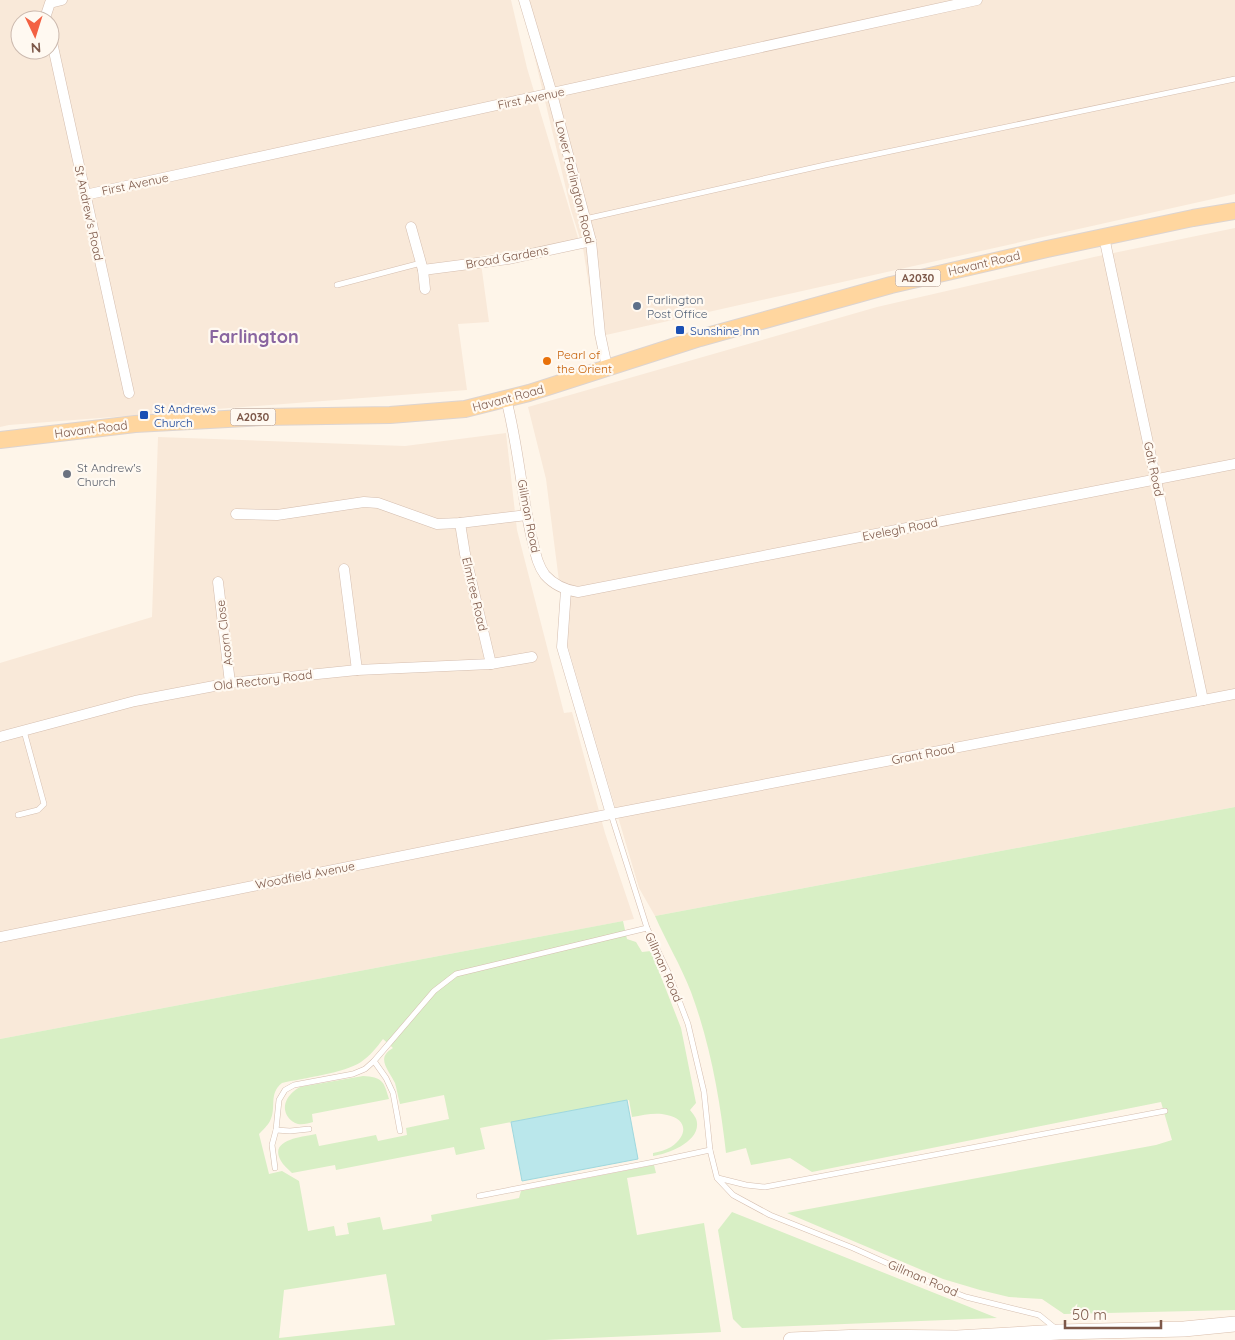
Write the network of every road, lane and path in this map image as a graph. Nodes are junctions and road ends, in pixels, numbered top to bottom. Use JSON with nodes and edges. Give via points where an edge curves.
{"nodes":[{"id":1,"x":62,"y":0,"type":"edge"},
{"id":2,"x":524,"y":0,"type":"edge"},
{"id":3,"x":976,"y":0,"type":"edge"},
{"id":4,"x":48,"y":10,"type":"edge"},
{"id":5,"x":56,"y":60,"type":"edge"},
{"id":6,"x":1235,"y":79,"type":"edge"},
{"id":7,"x":552,"y":94,"type":"junction"},
{"id":8,"x":85,"y":195,"type":"junction"},
{"id":9,"x":1235,"y":211,"type":"edge"},
{"id":10,"x":585,"y":219,"type":"junction"},
{"id":11,"x":411,"y":227,"type":"dead end"},
{"id":12,"x":1104,"y":237,"type":"junction"},
{"id":13,"x":591,"y":241,"type":"junction"},
{"id":14,"x":422,"y":266,"type":"junction"},
{"id":15,"x":337,"y":285,"type":"dead end"},
{"id":16,"x":425,"y":289,"type":"dead end"},
{"id":17,"x":607,"y":367,"type":"junction"},
{"id":18,"x":129,"y":394,"type":"dead end"},
{"id":19,"x":506,"y":399,"type":"junction"},
{"id":20,"x":0,"y":440,"type":"edge"},
{"id":21,"x":1235,"y":464,"type":"edge"},
{"id":22,"x":1156,"y":479,"type":"junction"},
{"id":23,"x":236,"y":514,"type":"dead end"},
{"id":24,"x":527,"y":515,"type":"junction"},
{"id":25,"x":460,"y":523,"type":"junction"},
{"id":26,"x":344,"y":569,"type":"dead end"},
{"id":27,"x":218,"y":582,"type":"dead end"},
{"id":28,"x":566,"y":590,"type":"junction"},
{"id":29,"x":532,"y":657,"type":"dead end"},
{"id":30,"x":492,"y":664,"type":"junction"},
{"id":31,"x":357,"y":670,"type":"junction"},
{"id":32,"x":230,"y":683,"type":"junction"},
{"id":33,"x":1235,"y":694,"type":"edge"},
{"id":34,"x":1203,"y":700,"type":"junction"},
{"id":35,"x":24,"y":730,"type":"junction"},
{"id":36,"x":0,"y":737,"type":"edge"},
{"id":37,"x":610,"y":814,"type":"junction"},
{"id":38,"x":18,"y":815,"type":"dead end"},
{"id":39,"x":647,"y":928,"type":"junction"},
{"id":40,"x":0,"y":937,"type":"edge"},
{"id":41,"x":374,"y":1061,"type":"junction"},
{"id":42,"x":1165,"y":1111,"type":"dead end"},
{"id":43,"x":309,"y":1129,"type":"dead end"},
{"id":44,"x":276,"y":1130,"type":"junction"},
{"id":45,"x":400,"y":1131,"type":"dead end"},
{"id":46,"x":710,"y":1150,"type":"junction"},
{"id":47,"x":275,"y":1168,"type":"dead end"},
{"id":48,"x":717,"y":1178,"type":"junction"},
{"id":49,"x":479,"y":1196,"type":"dead end"},
{"id":50,"x":1235,"y":1324,"type":"edge"},
{"id":51,"x":1059,"y":1332,"type":"junction"},
{"id":52,"x":791,"y":1340,"type":"edge"}],
"edges":[{"from":1,"to":4,"type":"street","via":[[50,3]]},
{"from":2,"to":7,"type":"street","name":"Lower Farlington Road"},
{"from":3,"to":7,"type":"street","name":"First Avenue"},
{"from":5,"to":8,"type":"street","name":"St Andrew's Road"},
{"from":6,"to":10,"type":"lane"},
{"from":7,"to":8,"type":"street","name":"First Avenue"},
{"from":7,"to":10,"type":"street","name":"Lower Farlington Road"},
{"from":8,"to":18,"type":"street","name":"St Andrew's Road"},
{"from":9,"to":12,"type":"main road","name":"Havant Road","number":"A2030"},
{"from":10,"to":13,"type":"street","name":"Lower Farlington Road"},
{"from":11,"to":14,"type":"street"},
{"from":12,"to":17,"type":"main road","name":"Havant Road","number":"A2030","via":[[890,285]]},
{"from":12,"to":22,"type":"street","name":"Galt Road"},
{"from":13,"to":14,"type":"street","name":"Broad Gardens","via":[[508,259]]},
{"from":13,"to":17,"type":"street","name":"Lower Farlington Road","via":[[600,334]]},
{"from":14,"to":15,"type":"lane"},
{"from":14,"to":16,"type":"street"},
{"from":17,"to":19,"type":"main road","name":"Havant Road","number":"A2030"},
{"from":19,"to":20,"type":"main road","name":"Havant Road","number":"A2030","via":[[443,412],[135,424]]},
{"from":19,"to":24,"type":"street","name":"Gillman Road"},
{"from":21,"to":22,"type":"street","name":"Evelegh Road"},
{"from":22,"to":28,"type":"street","name":"Evelegh Road","via":[[578,592]]},
{"from":22,"to":34,"type":"street","name":"Galt Road"},
{"from":23,"to":25,"type":"street","via":[[277,515],[364,502],[378,503],[437,524]]},
{"from":24,"to":25,"type":"street"},
{"from":24,"to":28,"type":"street","name":"Gillman Road","via":[[538,562],[546,575]]},
{"from":25,"to":30,"type":"street","name":"Elmtree Road"},
{"from":26,"to":31,"type":"street"},
{"from":27,"to":32,"type":"street","name":"Acorn Close"},
{"from":28,"to":37,"type":"street","name":"Gillman Road","via":[[562,647]]},
{"from":29,"to":30,"type":"street","name":"Old Rectory Road"},
{"from":30,"to":31,"type":"street","name":"Old Rectory Road"},
{"from":31,"to":32,"type":"street","name":"Old Rectory Road"},
{"from":32,"to":35,"type":"street","name":"Old Rectory Road","via":[[135,701]]},
{"from":33,"to":34,"type":"street","name":"Grant Road"},
{"from":34,"to":37,"type":"street","name":"Grant Road"},
{"from":35,"to":36,"type":"street","name":"Old Rectory Road"},
{"from":35,"to":38,"type":"lane","via":[[44,804],[38,810]]},
{"from":37,"to":39,"type":"lane","name":"Gillman Road"},
{"from":37,"to":40,"type":"street","name":"Woodfield Avenue"},
{"from":39,"to":41,"type":"lane","via":[[456,974],[434,991]]},
{"from":39,"to":46,"type":"lane","name":"Gillman Road","via":[[688,1024],[704,1092]]},
{"from":41,"to":44,"type":"lane","via":[[352,1074],[294,1085],[285,1090],[279,1100]]},
{"from":41,"to":45,"type":"lane","via":[[393,1093]]},
{"from":42,"to":48,"type":"lane","via":[[766,1187]]},
{"from":43,"to":44,"type":"lane"},
{"from":44,"to":47,"type":"lane","via":[[272,1145]]},
{"from":46,"to":48,"type":"lane","name":"Gillman Road"},
{"from":46,"to":49,"type":"lane"},
{"from":48,"to":51,"type":"lane","name":"Gillman Road","via":[[733,1195],[770,1215],[966,1297],[1040,1315]]},
{"from":50,"to":51,"type":"main road","via":[[1184,1329]]},
{"from":51,"to":52,"type":"main road","via":[[957,1338]]}]}
